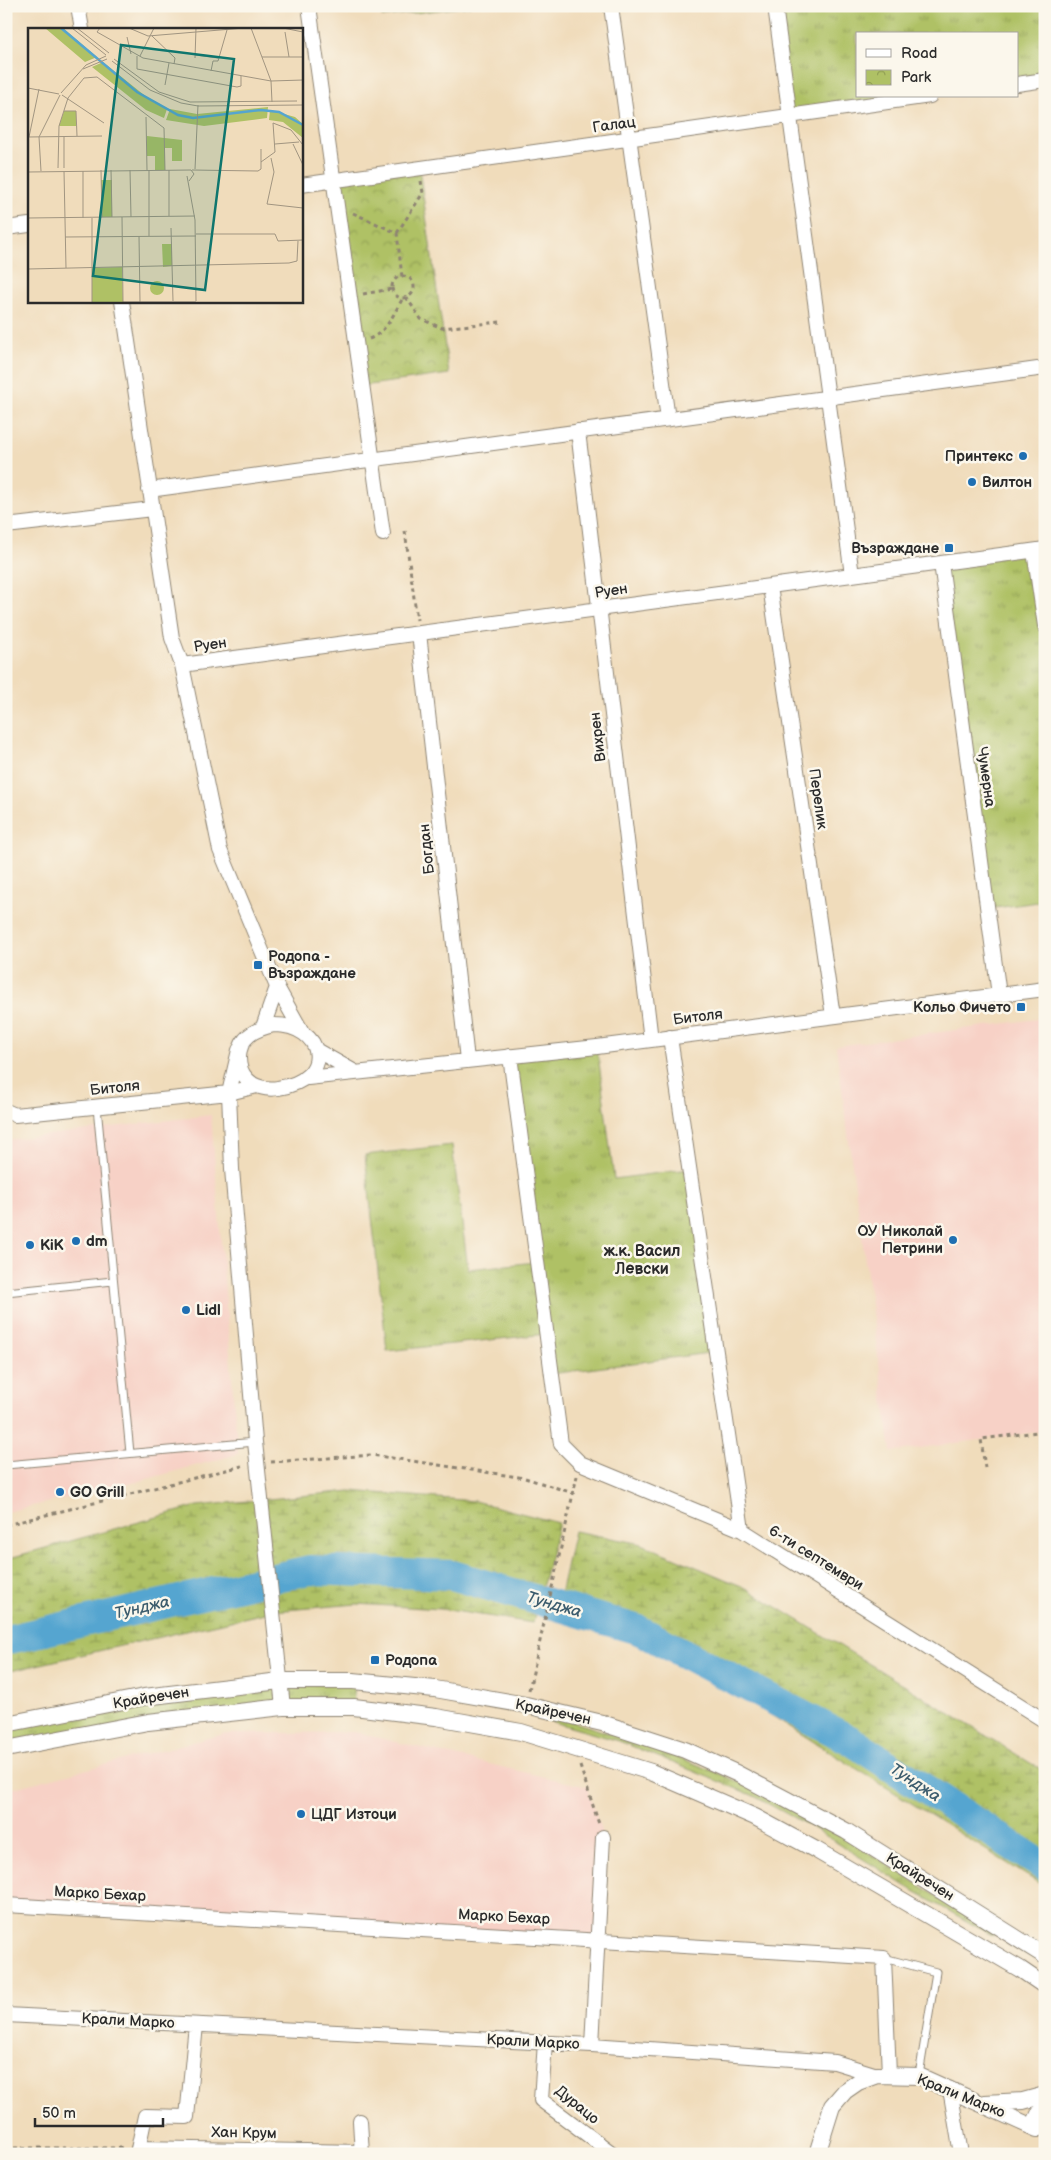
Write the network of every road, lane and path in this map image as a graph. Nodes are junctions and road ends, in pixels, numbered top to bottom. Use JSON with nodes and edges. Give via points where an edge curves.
{"nodes":[{"id":1,"x":78,"y":6,"type":"edge"},
{"id":2,"x":309,"y":6,"type":"edge"},
{"id":3,"x":611,"y":6,"type":"edge"},
{"id":4,"x":775,"y":6,"type":"edge"},
{"id":5,"x":82,"y":28,"type":"edge"},
{"id":6,"x":1045,"y":80,"type":"edge"},
{"id":7,"x":1018,"y":84,"type":"edge"},
{"id":8,"x":916,"y":98,"type":"edge"},
{"id":9,"x":790,"y":116,"type":"junction"},
{"id":10,"x":629,"y":139,"type":"junction"},
{"id":11,"x":419,"y":168,"type":"junction"},
{"id":12,"x":334,"y":180,"type":"junction"},
{"id":13,"x":302,"y":185,"type":"edge"},
{"id":14,"x":337,"y":206,"type":"junction"},
{"id":15,"x":28,"y":225,"type":"edge"},
{"id":16,"x":6,"y":228,"type":"edge"},
{"id":17,"x":397,"y":232,"type":"junction"},
{"id":18,"x":402,"y":277,"type":"junction"},
{"id":19,"x":392,"y":289,"type":"junction"},
{"id":20,"x":350,"y":296,"type":"junction"},
{"id":21,"x":404,"y":298,"type":"junction"},
{"id":22,"x":122,"y":302,"type":"edge"},
{"id":23,"x":500,"y":322,"type":"dead end"},
{"id":24,"x":357,"y":344,"type":"junction"},
{"id":25,"x":1045,"y":368,"type":"edge"},
{"id":26,"x":828,"y":397,"type":"junction"},
{"id":27,"x":668,"y":419,"type":"junction"},
{"id":28,"x":578,"y":431,"type":"junction"},
{"id":29,"x":373,"y":460,"type":"junction"},
{"id":30,"x":149,"y":490,"type":"junction"},
{"id":31,"x":152,"y":508,"type":"junction"},
{"id":32,"x":6,"y":526,"type":"edge"},
{"id":33,"x":405,"y":531,"type":"dead end"},
{"id":34,"x":383,"y":534,"type":"dead end"},
{"id":35,"x":1040,"y":550,"type":"edge"},
{"id":36,"x":941,"y":563,"type":"junction"},
{"id":37,"x":852,"y":575,"type":"junction"},
{"id":38,"x":770,"y":586,"type":"junction"},
{"id":39,"x":599,"y":609,"type":"junction"},
{"id":40,"x":1045,"y":626,"type":"edge"},
{"id":41,"x":419,"y":633,"type":"junction"},
{"id":42,"x":182,"y":665,"type":"junction"},
{"id":43,"x":277,"y":987,"type":"junction"},
{"id":44,"x":1045,"y":989,"type":"edge"},
{"id":45,"x":999,"y":994,"type":"junction"},
{"id":46,"x":833,"y":1016,"type":"junction"},
{"id":47,"x":263,"y":1027,"type":"junction"},
{"id":48,"x":301,"y":1030,"type":"junction"},
{"id":49,"x":670,"y":1037,"type":"junction"},
{"id":50,"x":650,"y":1040,"type":"junction"},
{"id":51,"x":239,"y":1050,"type":"junction"},
{"id":52,"x":316,"y":1050,"type":"junction"},
{"id":53,"x":510,"y":1056,"type":"junction"},
{"id":54,"x":467,"y":1060,"type":"junction"},
{"id":55,"x":355,"y":1072,"type":"junction"},
{"id":56,"x":308,"y":1078,"type":"junction"},
{"id":57,"x":257,"y":1086,"type":"junction"},
{"id":58,"x":229,"y":1093,"type":"junction"},
{"id":59,"x":96,"y":1107,"type":"junction"},
{"id":60,"x":6,"y":1111,"type":"edge"},
{"id":61,"x":113,"y":1281,"type":"junction"},
{"id":62,"x":6,"y":1292,"type":"edge"},
{"id":63,"x":1045,"y":1430,"type":"edge"},
{"id":64,"x":255,"y":1442,"type":"junction"},
{"id":65,"x":130,"y":1453,"type":"junction"},
{"id":66,"x":580,"y":1463,"type":"junction"},
{"id":67,"x":6,"y":1465,"type":"edge"},
{"id":68,"x":259,"y":1468,"type":"junction"},
{"id":69,"x":985,"y":1468,"type":"dead end"},
{"id":70,"x":574,"y":1493,"type":"junction"},
{"id":71,"x":6,"y":1525,"type":"edge"},
{"id":72,"x":742,"y":1530,"type":"junction"},
{"id":73,"x":280,"y":1681,"type":"junction"},
{"id":74,"x":526,"y":1705,"type":"junction"},
{"id":75,"x":283,"y":1707,"type":"junction"},
{"id":76,"x":1045,"y":1721,"type":"edge"},
{"id":77,"x":6,"y":1724,"type":"edge"},
{"id":78,"x":573,"y":1748,"type":"junction"},
{"id":79,"x":6,"y":1749,"type":"edge"},
{"id":80,"x":604,"y":1837,"type":"joint"},
{"id":81,"x":6,"y":1904,"type":"edge"},
{"id":82,"x":597,"y":1939,"type":"junction"},
{"id":83,"x":1045,"y":1956,"type":"edge"},
{"id":84,"x":884,"y":1958,"type":"junction"},
{"id":85,"x":1045,"y":1986,"type":"edge"},
{"id":86,"x":6,"y":2015,"type":"edge"},
{"id":87,"x":196,"y":2025,"type":"junction"},
{"id":88,"x":544,"y":2042,"type":"junction"},
{"id":89,"x":592,"y":2045,"type":"junction"},
{"id":90,"x":883,"y":2074,"type":"junction"},
{"id":91,"x":919,"y":2076,"type":"junction"},
{"id":92,"x":950,"y":2088,"type":"junction"},
{"id":93,"x":1045,"y":2095,"type":"edge"},
{"id":94,"x":982,"y":2103,"type":"junction"},
{"id":95,"x":1045,"y":2108,"type":"edge"},
{"id":96,"x":360,"y":2121,"type":"dead end"},
{"id":97,"x":1040,"y":2129,"type":"edge"},
{"id":98,"x":6,"y":2148,"type":"edge"},
{"id":99,"x":137,"y":2151,"type":"edge"},
{"id":100,"x":362,"y":2153,"type":"edge"},
{"id":101,"x":613,"y":2154,"type":"edge"},
{"id":102,"x":817,"y":2154,"type":"edge"},
{"id":103,"x":961,"y":2154,"type":"edge"}],
"edges":[{"from":1,"to":5,"type":"street"},
{"from":2,"to":12,"type":"street"},
{"from":3,"to":10,"type":"street"},
{"from":4,"to":9,"type":"street"},
{"from":6,"to":7,"type":"street"},
{"from":8,"to":9,"type":"street","name":"Галац"},
{"from":9,"to":10,"type":"street","name":"Галац"},
{"from":9,"to":26,"type":"street"},
{"from":10,"to":11,"type":"street","name":"Галац"},
{"from":10,"to":27,"type":"street"},
{"from":11,"to":12,"type":"street","name":"Галац"},
{"from":11,"to":17,"type":"path","via":[[423,193]]},
{"from":12,"to":13,"type":"street","name":"Галац"},
{"from":12,"to":14,"type":"street"},
{"from":14,"to":17,"type":"path"},
{"from":14,"to":20,"type":"street"},
{"from":15,"to":16,"type":"street"},
{"from":17,"to":18,"type":"path"},
{"from":18,"to":19,"type":"path","via":[[393,282]]},
{"from":18,"to":21,"type":"path","via":[[411,280],[414,286],[412,293]]},
{"from":19,"to":20,"type":"path"},
{"from":19,"to":21,"type":"path"},
{"from":20,"to":24,"type":"street"},
{"from":21,"to":23,"type":"path","via":[[421,319],[442,328]]},
{"from":21,"to":24,"type":"path","via":[[376,337]]},
{"from":22,"to":30,"type":"street"},
{"from":24,"to":29,"type":"street"},
{"from":25,"to":26,"type":"street"},
{"from":26,"to":27,"type":"street"},
{"from":26,"to":37,"type":"street"},
{"from":27,"to":28,"type":"street"},
{"from":28,"to":29,"type":"street"},
{"from":28,"to":39,"type":"street","name":"Вихрен"},
{"from":29,"to":30,"type":"street"},
{"from":29,"to":34,"type":"street"},
{"from":30,"to":31,"type":"street"},
{"from":31,"to":32,"type":"street"},
{"from":31,"to":42,"type":"street","via":[[172,638]]},
{"from":33,"to":41,"type":"path"},
{"from":35,"to":36,"type":"street","name":"Руен"},
{"from":35,"to":40,"type":"street"},
{"from":36,"to":37,"type":"street","name":"Руен"},
{"from":36,"to":45,"type":"street","name":"Чумерна"},
{"from":37,"to":38,"type":"street","name":"Руен"},
{"from":38,"to":39,"type":"street","name":"Руен"},
{"from":38,"to":46,"type":"street","name":"Перелик"},
{"from":39,"to":41,"type":"street","name":"Руен"},
{"from":39,"to":50,"type":"street","name":"Вихрен"},
{"from":41,"to":42,"type":"street","name":"Руен"},
{"from":41,"to":54,"type":"street","name":"Богдан"},
{"from":42,"to":43,"type":"street","via":[[220,850]]},
{"from":43,"to":47,"type":"street"},
{"from":43,"to":48,"type":"street"},
{"from":44,"to":45,"type":"street","name":"Битоля"},
{"from":45,"to":46,"type":"street","name":"Битоля"},
{"from":46,"to":49,"type":"street","name":"Битоля"},
{"from":47,"to":48,"type":"street","via":[[283,1025]]},
{"from":47,"to":51,"type":"street","via":[[246,1037]]},
{"from":48,"to":52,"type":"street"},
{"from":49,"to":50,"type":"street","name":"Битоля"},
{"from":49,"to":72,"type":"street"},
{"from":50,"to":53,"type":"street","name":"Битоля"},
{"from":51,"to":57,"type":"street","via":[[239,1066],[250,1082]]},
{"from":51,"to":58,"type":"street"},
{"from":52,"to":55,"type":"street"},
{"from":52,"to":56,"type":"street","via":[[314,1070]]},
{"from":53,"to":54,"type":"street","name":"Битоля"},
{"from":53,"to":66,"type":"street","name":"6-ти септември","via":[[561,1444]]},
{"from":54,"to":55,"type":"street","name":"Битоля"},
{"from":55,"to":56,"type":"street","name":"Битоля"},
{"from":56,"to":57,"type":"street","via":[[292,1086],[272,1089]]},
{"from":57,"to":58,"type":"street","name":"Битоля"},
{"from":58,"to":59,"type":"street","name":"Битоля"},
{"from":58,"to":64,"type":"street","via":[[232,1169]]},
{"from":59,"to":60,"type":"street","name":"Битоля","via":[[15,1115]]},
{"from":59,"to":61,"type":"lane"},
{"from":61,"to":62,"type":"lane"},
{"from":61,"to":65,"type":"lane"},
{"from":63,"to":69,"type":"path","via":[[981,1439]]},
{"from":64,"to":65,"type":"lane"},
{"from":64,"to":68,"type":"street"},
{"from":65,"to":67,"type":"lane"},
{"from":66,"to":70,"type":"path"},
{"from":66,"to":72,"type":"street","name":"6-ти септември"},
{"from":68,"to":70,"type":"path","via":[[372,1456],[525,1478]]},
{"from":68,"to":71,"type":"path"},
{"from":68,"to":73,"type":"street"},
{"from":70,"to":74,"type":"path"},
{"from":72,"to":76,"type":"street","name":"6-ти септември"},
{"from":73,"to":74,"type":"street","name":"Крайречен","via":[[353,1682],[435,1689]]},
{"from":73,"to":75,"type":"street"},
{"from":73,"to":77,"type":"street","name":"Крайречен","via":[[144,1697]]},
{"from":74,"to":83,"type":"street","name":"Крайречен","via":[[602,1722],[685,1750],[736,1773],[846,1831]]},
{"from":75,"to":78,"type":"street","name":"Крайречен","via":[[354,1707],[436,1717],[521,1732]]},
{"from":75,"to":79,"type":"street","name":"Крайречен","via":[[148,1722]]},
{"from":78,"to":80,"type":"path"},
{"from":78,"to":85,"type":"street","name":"Крайречен","via":[[651,1772],[755,1817]]},
{"from":80,"to":82,"type":"street"},
{"from":81,"to":82,"type":"street","name":"Марко Бехар"},
{"from":82,"to":84,"type":"street","name":"Марко Бехар"},
{"from":82,"to":89,"type":"street"},
{"from":84,"to":90,"type":"street"},
{"from":84,"to":91,"type":"lane","via":[[936,1972]]},
{"from":86,"to":87,"type":"street","name":"Крали Марко"},
{"from":87,"to":88,"type":"street","name":"Крали Марко"},
{"from":87,"to":99,"type":"street","via":[[187,2117],[145,2116]]},
{"from":88,"to":89,"type":"street","name":"Крали Марко"},
{"from":88,"to":101,"type":"street","name":"Дурацо","via":[[541,2100]]},
{"from":89,"to":90,"type":"street","name":"Крали Марко","via":[[835,2062]]},
{"from":90,"to":91,"type":"street","name":"Крали Марко"},
{"from":90,"to":102,"type":"street","via":[[858,2082],[832,2106]]},
{"from":91,"to":92,"type":"street","name":"Крали Марко"},
{"from":92,"to":94,"type":"street","name":"Крали Марко"},
{"from":92,"to":103,"type":"street"},
{"from":93,"to":94,"type":"street","via":[[1023,2102]]},
{"from":94,"to":97,"type":"street","name":"Крали Марко"},
{"from":95,"to":97,"type":"street","via":[[1040,2112]]},
{"from":96,"to":100,"type":"street"},
{"from":98,"to":99,"type":"path"},
{"from":99,"to":100,"type":"street","name":"Хан Крум"}]}
